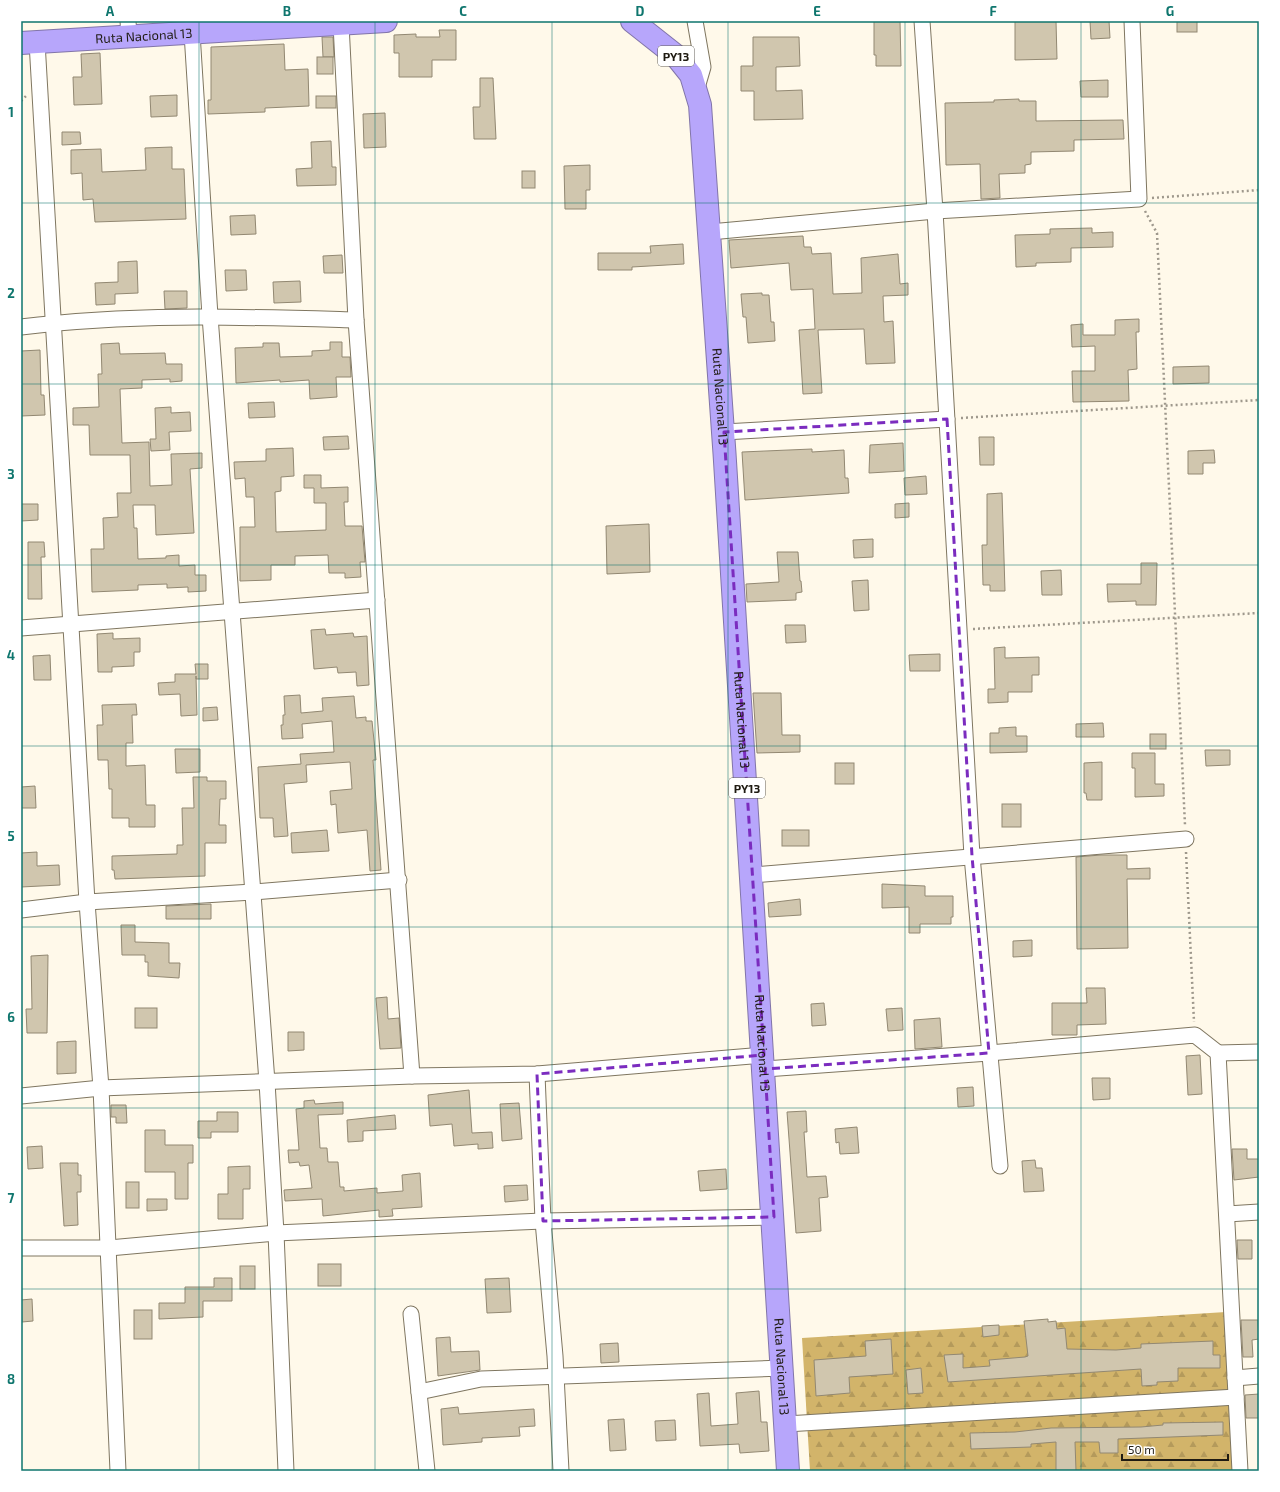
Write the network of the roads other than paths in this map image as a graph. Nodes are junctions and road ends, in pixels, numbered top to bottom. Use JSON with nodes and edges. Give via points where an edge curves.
{"nodes":[{"id":1,"x":386,"y":21,"type":"edge"},
{"id":2,"x":632,"y":21,"type":"edge"},
{"id":3,"x":695,"y":21,"type":"edge"},
{"id":4,"x":922,"y":21,"type":"edge"},
{"id":5,"x":1132,"y":21,"type":"edge"},
{"id":6,"x":341,"y":24,"type":"junction"},
{"id":7,"x":129,"y":29,"type":"edge"},
{"id":8,"x":192,"y":33,"type":"junction"},
{"id":9,"x":29,"y":42,"type":"edge"},
{"id":10,"x":696,"y":91,"type":"junction"},
{"id":11,"x":935,"y":212,"type":"junction"},
{"id":12,"x":710,"y":232,"type":"junction"},
{"id":13,"x":210,"y":316,"type":"junction"},
{"id":14,"x":356,"y":320,"type":"junction"},
{"id":15,"x":53,"y":323,"type":"junction"},
{"id":16,"x":21,"y":327,"type":"edge"},
{"id":17,"x":946,"y":419,"type":"junction"},
{"id":18,"x":724,"y":432,"type":"junction"},
{"id":19,"x":377,"y":600,"type":"junction"},
{"id":20,"x":233,"y":611,"type":"junction"},
{"id":21,"x":71,"y":625,"type":"junction"},
{"id":22,"x":21,"y":628,"type":"edge"},
{"id":23,"x":1186,"y":839,"type":"road end"},
{"id":24,"x":972,"y":856,"type":"junction"},
{"id":25,"x":752,"y":875,"type":"junction"},
{"id":26,"x":399,"y":880,"type":"junction"},
{"id":27,"x":253,"y":892,"type":"junction"},
{"id":28,"x":87,"y":902,"type":"junction"},
{"id":29,"x":21,"y":910,"type":"edge"},
{"id":30,"x":1259,"y":1052,"type":"edge"},
{"id":31,"x":989,"y":1053,"type":"junction"},
{"id":32,"x":1218,"y":1053,"type":"junction"},
{"id":33,"x":764,"y":1062,"type":"junction"},
{"id":34,"x":537,"y":1074,"type":"junction"},
{"id":35,"x":412,"y":1076,"type":"junction"},
{"id":36,"x":267,"y":1082,"type":"junction"},
{"id":37,"x":100,"y":1088,"type":"junction"},
{"id":38,"x":21,"y":1096,"type":"edge"},
{"id":39,"x":1000,"y":1166,"type":"dead end"},
{"id":40,"x":1259,"y":1212,"type":"edge"},
{"id":41,"x":1226,"y":1214,"type":"junction"},
{"id":42,"x":774,"y":1217,"type":"junction"},
{"id":43,"x":543,"y":1221,"type":"junction"},
{"id":44,"x":276,"y":1233,"type":"junction"},
{"id":45,"x":21,"y":1248,"type":"edge"},
{"id":46,"x":109,"y":1248,"type":"junction"},
{"id":47,"x":411,"y":1314,"type":"dead end"},
{"id":48,"x":783,"y":1368,"type":"junction"},
{"id":49,"x":556,"y":1376,"type":"junction"},
{"id":50,"x":1259,"y":1376,"type":"edge"},
{"id":51,"x":1235,"y":1378,"type":"junction"},
{"id":52,"x":419,"y":1392,"type":"junction"},
{"id":53,"x":1236,"y":1397,"type":"junction"},
{"id":54,"x":786,"y":1424,"type":"junction"},
{"id":55,"x":118,"y":1471,"type":"edge"},
{"id":56,"x":286,"y":1471,"type":"edge"},
{"id":57,"x":427,"y":1471,"type":"edge"},
{"id":58,"x":561,"y":1471,"type":"edge"},
{"id":59,"x":788,"y":1471,"type":"edge"},
{"id":60,"x":1240,"y":1471,"type":"edge"}],
"edges":[{"from":1,"to":6,"type":"highway","name":"Ruta Nacional 13"},
{"from":2,"to":10,"type":"highway","name":"Ruta Nacional 13","number":"PY13","via":[[675,55],[691,74]]},
{"from":3,"to":10,"type":"street","via":[[703,68]]},
{"from":4,"to":11,"type":"street"},
{"from":5,"to":11,"type":"street","via":[[1139,199]]},
{"from":6,"to":8,"type":"highway","name":"Ruta Nacional 13"},
{"from":6,"to":14,"type":"street"},
{"from":7,"to":8,"type":"highway","name":"Ruta Nacional 13"},
{"from":7,"to":9,"type":"highway","name":"Ruta Nacional 13"},
{"from":8,"to":13,"type":"street"},
{"from":9,"to":15,"type":"street"},
{"from":10,"to":12,"type":"highway","name":"Ruta Nacional 13","number":"PY13","via":[[700,105]]},
{"from":11,"to":12,"type":"street"},
{"from":11,"to":17,"type":"street"},
{"from":12,"to":18,"type":"highway","name":"Ruta Nacional 13","number":"PY13"},
{"from":13,"to":14,"type":"street"},
{"from":13,"to":15,"type":"street"},
{"from":13,"to":20,"type":"street"},
{"from":14,"to":19,"type":"street"},
{"from":15,"to":16,"type":"street"},
{"from":15,"to":21,"type":"street"},
{"from":17,"to":18,"type":"street"},
{"from":17,"to":24,"type":"street"},
{"from":18,"to":25,"type":"highway","name":"Ruta Nacional 13","number":"PY13"},
{"from":19,"to":20,"type":"street"},
{"from":19,"to":26,"type":"street"},
{"from":20,"to":21,"type":"street"},
{"from":20,"to":27,"type":"street"},
{"from":21,"to":22,"type":"street"},
{"from":21,"to":28,"type":"street"},
{"from":23,"to":24,"type":"street"},
{"from":24,"to":25,"type":"street"},
{"from":24,"to":31,"type":"street"},
{"from":25,"to":33,"type":"highway","name":"Ruta Nacional 13","number":"PY13"},
{"from":26,"to":27,"type":"street"},
{"from":26,"to":35,"type":"street"},
{"from":27,"to":28,"type":"street"},
{"from":27,"to":36,"type":"street"},
{"from":28,"to":29,"type":"street"},
{"from":28,"to":37,"type":"street"},
{"from":30,"to":32,"type":"street"},
{"from":31,"to":32,"type":"street","via":[[1195,1035]]},
{"from":31,"to":33,"type":"street"},
{"from":31,"to":39,"type":"street"},
{"from":32,"to":41,"type":"street"},
{"from":33,"to":34,"type":"street"},
{"from":33,"to":42,"type":"highway","name":"Ruta Nacional 13","number":"PY13"},
{"from":34,"to":35,"type":"street"},
{"from":34,"to":43,"type":"street"},
{"from":35,"to":36,"type":"street"},
{"from":36,"to":37,"type":"street"},
{"from":36,"to":44,"type":"street"},
{"from":37,"to":38,"type":"street"},
{"from":37,"to":46,"type":"street"},
{"from":40,"to":41,"type":"street"},
{"from":41,"to":51,"type":"street"},
{"from":42,"to":43,"type":"street"},
{"from":42,"to":48,"type":"highway","name":"Ruta Nacional 13","number":"PY13"},
{"from":43,"to":44,"type":"street"},
{"from":43,"to":49,"type":"street"},
{"from":44,"to":46,"type":"street"},
{"from":44,"to":56,"type":"street"},
{"from":45,"to":46,"type":"street"},
{"from":46,"to":55,"type":"street"},
{"from":47,"to":52,"type":"street"},
{"from":48,"to":49,"type":"street"},
{"from":48,"to":54,"type":"highway","name":"Ruta Nacional 13","number":"PY13"},
{"from":49,"to":52,"type":"street","via":[[481,1379]]},
{"from":49,"to":58,"type":"street"},
{"from":50,"to":51,"type":"street"},
{"from":51,"to":53,"type":"street"},
{"from":52,"to":57,"type":"street"},
{"from":53,"to":54,"type":"street"},
{"from":53,"to":60,"type":"street"},
{"from":54,"to":59,"type":"highway","name":"Ruta Nacional 13","number":"PY13"}]}
